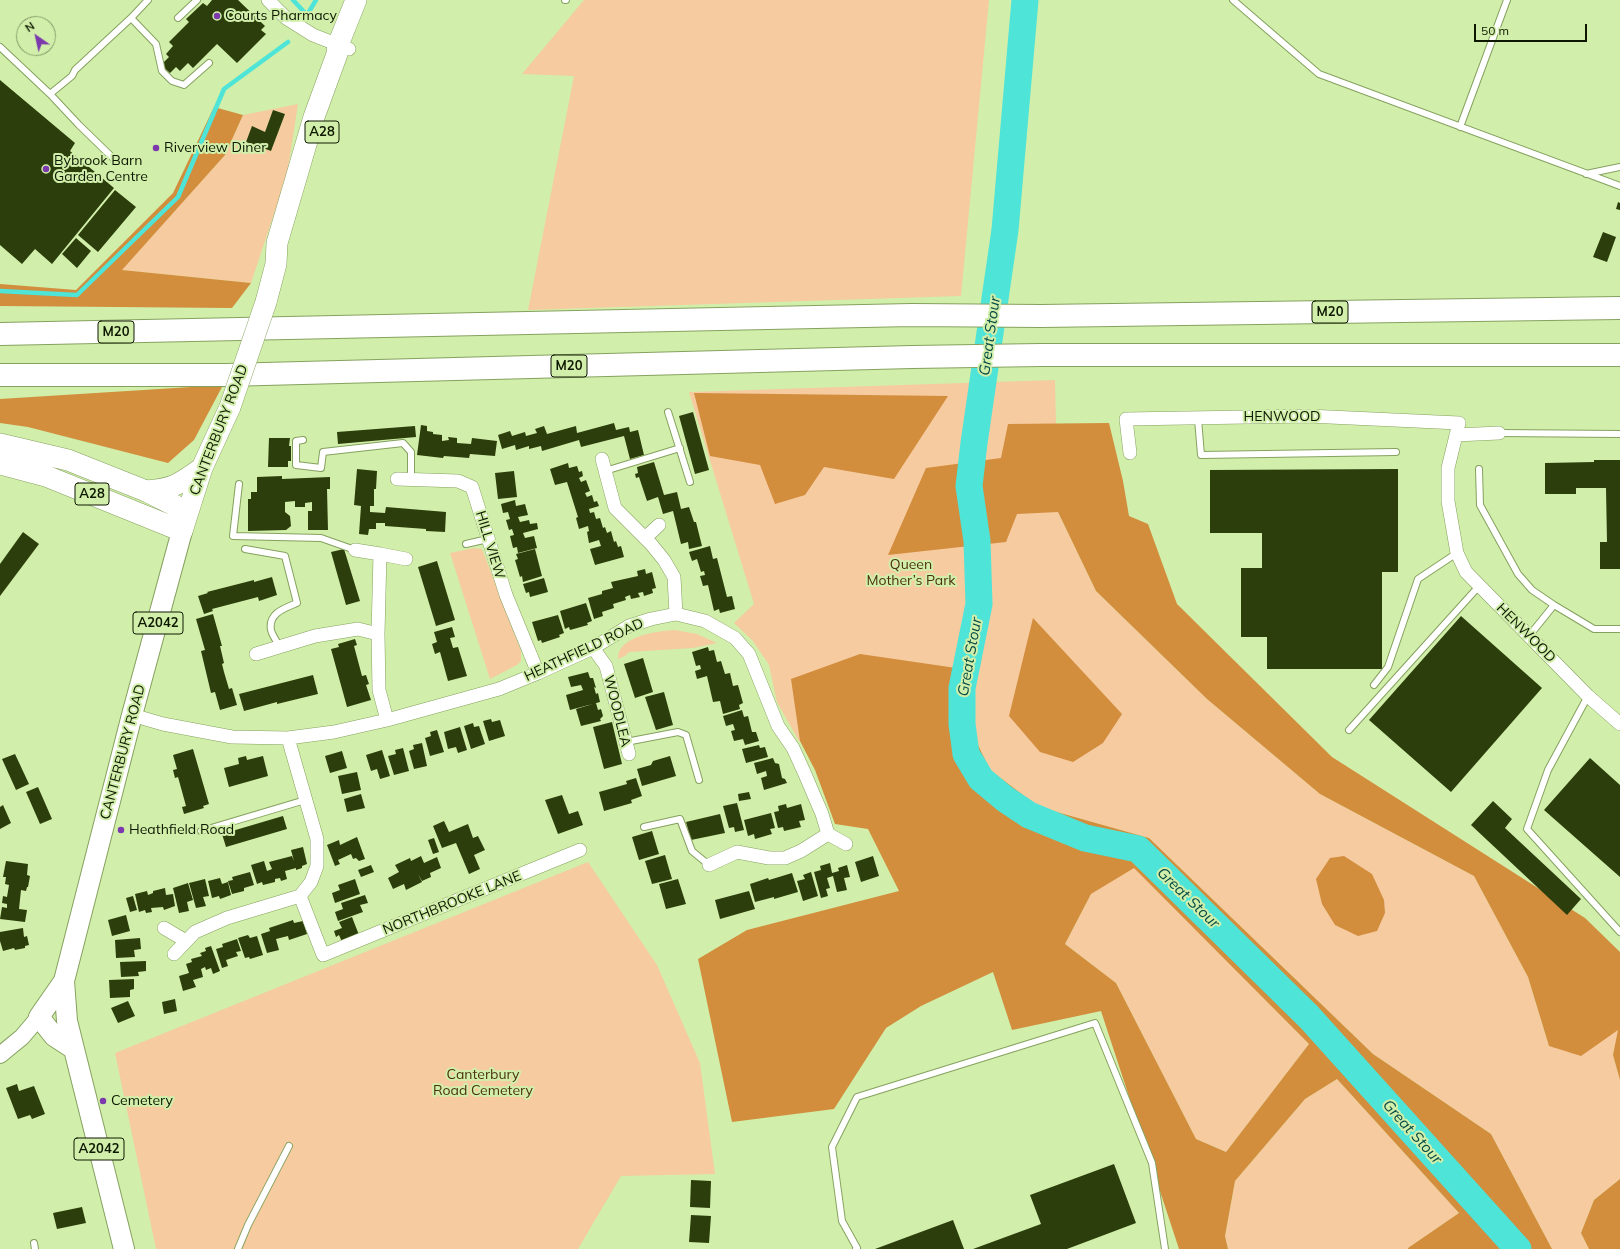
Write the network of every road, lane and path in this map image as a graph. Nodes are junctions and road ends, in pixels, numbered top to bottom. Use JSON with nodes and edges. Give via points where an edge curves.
{"nodes":[{"id":1,"x":148,"y":0,"type":"edge"},
{"id":2,"x":197,"y":0,"type":"edge"},
{"id":3,"x":268,"y":0,"type":"edge"},
{"id":4,"x":356,"y":0,"type":"edge"},
{"id":5,"x":370,"y":0,"type":"edge"},
{"id":6,"x":1233,"y":0,"type":"edge"},
{"id":7,"x":1507,"y":0,"type":"edge"},
{"id":8,"x":131,"y":18,"type":"junction"},
{"id":9,"x":178,"y":18,"type":"dead end"},
{"id":10,"x":0,"y":47,"type":"edge"},
{"id":11,"x":344,"y":47,"type":"junction"},
{"id":12,"x":209,"y":63,"type":"dead end"},
{"id":13,"x":50,"y":94,"type":"junction"},
{"id":14,"x":1460,"y":127,"type":"junction"},
{"id":15,"x":116,"y":160,"type":"dead end"},
{"id":16,"x":1620,"y":167,"type":"edge"},
{"id":17,"x":1586,"y":174,"type":"junction"},
{"id":18,"x":1620,"y":186,"type":"edge"},
{"id":19,"x":1620,"y":308,"type":"edge"},
{"id":20,"x":0,"y":334,"type":"edge"},
{"id":21,"x":1620,"y":355,"type":"edge"},
{"id":22,"x":0,"y":375,"type":"edge"},
{"id":23,"x":668,"y":412,"type":"dead end"},
{"id":24,"x":1198,"y":419,"type":"junction"},
{"id":25,"x":1499,"y":433,"type":"joint"},
{"id":26,"x":1456,"y":434,"type":"junction"},
{"id":27,"x":1620,"y":434,"type":"edge"},
{"id":28,"x":303,"y":440,"type":"dead end"},
{"id":29,"x":0,"y":444,"type":"edge"},
{"id":30,"x":680,"y":448,"type":"junction"},
{"id":31,"x":1396,"y":452,"type":"dead end"},
{"id":32,"x":1130,"y":453,"type":"dead end"},
{"id":33,"x":0,"y":464,"type":"edge"},
{"id":34,"x":604,"y":465,"type":"joint"},
{"id":35,"x":202,"y":468,"type":"junction"},
{"id":36,"x":1479,"y":469,"type":"dead end"},
{"id":37,"x":398,"y":479,"type":"dead end"},
{"id":38,"x":412,"y":480,"type":"junction"},
{"id":39,"x":690,"y":482,"type":"dead end"},
{"id":40,"x":239,"y":484,"type":"dead end"},
{"id":41,"x":146,"y":490,"type":"junction"},
{"id":42,"x":185,"y":522,"type":"junction"},
{"id":43,"x":660,"y":525,"type":"dead end"},
{"id":44,"x":645,"y":538,"type":"junction"},
{"id":45,"x":488,"y":539,"type":"junction"},
{"id":46,"x":466,"y":544,"type":"dead end"},
{"id":47,"x":245,"y":549,"type":"dead end"},
{"id":48,"x":355,"y":550,"type":"joint"},
{"id":49,"x":1456,"y":553,"type":"junction"},
{"id":50,"x":380,"y":554,"type":"junction"},
{"id":51,"x":406,"y":559,"type":"dead end"},
{"id":52,"x":1480,"y":585,"type":"junction"},
{"id":53,"x":1554,"y":605,"type":"junction"},
{"id":54,"x":676,"y":614,"type":"junction"},
{"id":55,"x":1620,"y":629,"type":"edge"},
{"id":56,"x":378,"y":634,"type":"junction"},
{"id":57,"x":1529,"y":636,"type":"junction"},
{"id":58,"x":280,"y":647,"type":"junction"},
{"id":59,"x":593,"y":648,"type":"junction"},
{"id":60,"x":256,"y":654,"type":"dead end"},
{"id":61,"x":538,"y":673,"type":"junction"},
{"id":62,"x":1374,"y":685,"type":"dead end"},
{"id":63,"x":1588,"y":696,"type":"junction"},
{"id":64,"x":132,"y":715,"type":"junction"},
{"id":65,"x":386,"y":720,"type":"junction"},
{"id":66,"x":1620,"y":724,"type":"edge"},
{"id":67,"x":1349,"y":730,"type":"dead end"},
{"id":68,"x":288,"y":738,"type":"junction"},
{"id":69,"x":627,"y":748,"type":"joint"},
{"id":70,"x":699,"y":780,"type":"dead end"},
{"id":71,"x":305,"y":800,"type":"junction"},
{"id":72,"x":644,"y":827,"type":"dead end"},
{"id":73,"x":201,"y":831,"type":"dead end"},
{"id":74,"x":828,"y":834,"type":"junction"},
{"id":75,"x":846,"y":844,"type":"dead end"},
{"id":76,"x":580,"y":850,"type":"dead end"},
{"id":77,"x":709,"y":865,"type":"joint"},
{"id":78,"x":300,"y":896,"type":"junction"},
{"id":79,"x":164,"y":928,"type":"dead end"},
{"id":80,"x":1620,"y":932,"type":"edge"},
{"id":81,"x":186,"y":941,"type":"junction"},
{"id":82,"x":174,"y":954,"type":"dead end"},
{"id":83,"x":64,"y":981,"type":"junction"},
{"id":84,"x":39,"y":1017,"type":"junction"},
{"id":85,"x":74,"y":1049,"type":"junction"},
{"id":86,"x":0,"y":1055,"type":"edge"},
{"id":87,"x":289,"y":1146,"type":"dead end"},
{"id":88,"x":124,"y":1249,"type":"edge"},
{"id":89,"x":238,"y":1249,"type":"edge"},
{"id":90,"x":857,"y":1249,"type":"edge"},
{"id":91,"x":1165,"y":1249,"type":"edge"}],
"edges":[{"from":1,"to":8,"type":"lane"},
{"from":2,"to":9,"type":"lane"},
{"from":3,"to":11,"type":"street","via":[[286,18],[313,35]]},
{"from":4,"to":11,"type":"highway","name":"CANTERBURY ROAD","number":"A28"},
{"from":5,"to":11,"type":"highway","name":"CANTERBURY ROAD","number":"A28"},
{"from":6,"to":14,"type":"lane","via":[[1319,74]]},
{"from":7,"to":14,"type":"lane"},
{"from":8,"to":12,"type":"lane","via":[[156,44],[162,70],[172,81],[184,85]]},
{"from":8,"to":13,"type":"lane"},
{"from":10,"to":13,"type":"lane"},
{"from":11,"to":35,"type":"highway","name":"CANTERBURY ROAD","number":"A28","bridge":true,"via":[[336,54],[314,118],[277,243],[276,264],[266,302],[230,407]]},
{"from":13,"to":15,"type":"lane","via":[[78,125]]},
{"from":14,"to":17,"type":"lane"},
{"from":16,"to":17,"type":"lane"},
{"from":17,"to":18,"type":"lane"},
{"from":19,"to":20,"type":"highway","number":"M20","via":[[1041,316],[912,315]]},
{"from":21,"to":22,"type":"highway","number":"M20","via":[[1041,355],[226,375]]},
{"from":23,"to":30,"type":"lane"},
{"from":24,"to":26,"type":"street","name":"HENWOOD","via":[[1308,416],[1459,423]]},
{"from":24,"to":31,"type":"lane","via":[[1201,455]]},
{"from":24,"to":32,"type":"street","name":"HENWOOD","via":[[1126,419]]},
{"from":25,"to":26,"type":"street"},
{"from":25,"to":27,"type":"lane"},
{"from":26,"to":49,"type":"street","name":"HENWOOD","via":[[1448,468],[1448,501]]},
{"from":28,"to":38,"type":"lane","via":[[296,441],[296,465],[321,468],[323,452],[403,443],[411,452]]},
{"from":29,"to":41,"type":"highway","number":"A28","via":[[68,460]]},
{"from":30,"to":34,"type":"lane"},
{"from":30,"to":39,"type":"lane"},
{"from":33,"to":42,"type":"highway","number":"A28","via":[[46,476]]},
{"from":34,"to":44,"type":"street","via":[[615,508]]},
{"from":35,"to":41,"type":"highway","via":[[182,482],[165,489]]},
{"from":35,"to":42,"type":"highway","name":"CANTERBURY ROAD","number":"A28"},
{"from":36,"to":53,"type":"lane","via":[[1480,505],[1518,574],[1532,590]]},
{"from":37,"to":38,"type":"street","name":"HILL VIEW"},
{"from":38,"to":45,"type":"street","name":"HILL VIEW","via":[[458,481],[472,487]]},
{"from":40,"to":48,"type":"lane","via":[[233,536],[322,538]]},
{"from":41,"to":42,"type":"highway","number":"A28"},
{"from":42,"to":64,"type":"main road","name":"CANTERBURY ROAD","number":"A2042"},
{"from":43,"to":44,"type":"street"},
{"from":44,"to":54,"type":"street","via":[[664,560],[674,578]]},
{"from":45,"to":46,"type":"lane"},
{"from":45,"to":61,"type":"street","name":"HILL VIEW","via":[[506,594]]},
{"from":47,"to":58,"type":"lane","via":[[285,556],[297,602],[277,612],[272,619],[271,630]]},
{"from":48,"to":50,"type":"street"},
{"from":49,"to":52,"type":"street","name":"HENWOOD","via":[[1466,572]]},
{"from":49,"to":62,"type":"lane","via":[[1418,579],[1388,667]]},
{"from":50,"to":51,"type":"street"},
{"from":50,"to":56,"type":"street"},
{"from":52,"to":57,"type":"street","name":"HENWOOD"},
{"from":52,"to":67,"type":"lane"},
{"from":53,"to":55,"type":"lane","via":[[1594,629]]},
{"from":53,"to":57,"type":"lane"},
{"from":54,"to":59,"type":"street","name":"HEATHFIELD ROAD","via":[[629,626]]},
{"from":54,"to":74,"type":"street","name":"HEATHFIELD ROAD","via":[[704,621],[735,638],[749,654],[778,726],[793,748],[804,772]]},
{"from":56,"to":58,"type":"street","via":[[358,629],[315,636]]},
{"from":56,"to":65,"type":"street","via":[[379,690]]},
{"from":57,"to":63,"type":"street","name":"HENWOOD"},
{"from":58,"to":60,"type":"street"},
{"from":59,"to":61,"type":"street","name":"HEATHFIELD ROAD"},
{"from":59,"to":69,"type":"street","name":"WOODLEA","via":[[606,666]]},
{"from":61,"to":65,"type":"street","name":"HEATHFIELD ROAD","via":[[499,689]]},
{"from":63,"to":66,"type":"street","name":"HENWOOD"},
{"from":63,"to":80,"type":"lane","via":[[1548,770],[1527,829]]},
{"from":64,"to":68,"type":"street","name":"HEATHFIELD ROAD","via":[[163,724],[232,736]]},
{"from":64,"to":83,"type":"main road","name":"CANTERBURY ROAD","number":"A2042"},
{"from":65,"to":68,"type":"street","name":"HEATHFIELD ROAD","via":[[334,732]]},
{"from":68,"to":71,"type":"street"},
{"from":69,"to":70,"type":"lane","via":[[678,732],[686,735]]},
{"from":71,"to":73,"type":"lane"},
{"from":71,"to":78,"type":"street","via":[[317,839],[318,866],[311,882]]},
{"from":72,"to":77,"type":"lane","via":[[680,819],[692,851]]},
{"from":74,"to":75,"type":"street"},
{"from":74,"to":77,"type":"street","via":[[785,858],[737,852]]},
{"from":76,"to":78,"type":"street","name":"NORTHBROOKE LANE","via":[[323,955]]},
{"from":78,"to":81,"type":"street","via":[[227,918],[195,932]]},
{"from":79,"to":81,"type":"street"},
{"from":81,"to":82,"type":"street"},
{"from":83,"to":84,"type":"main road"},
{"from":83,"to":85,"type":"main road","name":"CANTERBURY ROAD","number":"A2042","via":[[68,1022]]},
{"from":84,"to":85,"type":"main road","via":[[54,1036]]},
{"from":84,"to":86,"type":"street","via":[[22,1037]]},
{"from":85,"to":88,"type":"main road","name":"CANTERBURY ROAD","number":"A2042"},
{"from":87,"to":89,"type":"lane"},
{"from":90,"to":91,"type":"lane","via":[[842,1221],[832,1147],[857,1097],[1096,1024],[1152,1163]]}]}
